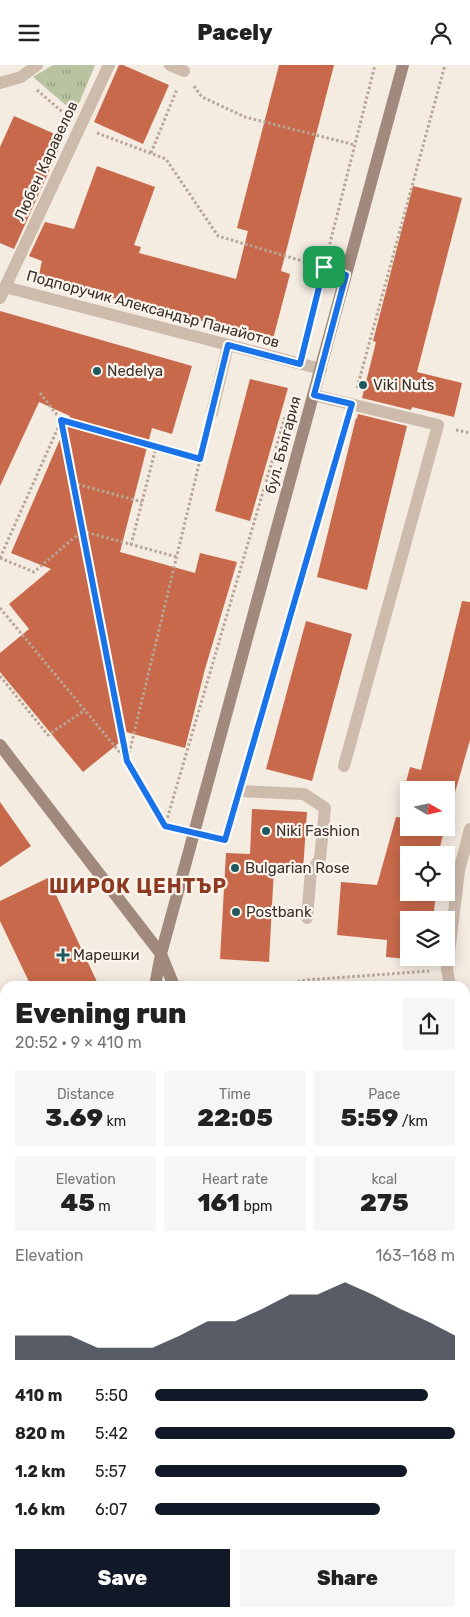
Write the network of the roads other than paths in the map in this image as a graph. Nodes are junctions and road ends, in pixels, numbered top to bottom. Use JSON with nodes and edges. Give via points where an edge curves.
{"nodes":[{"id":1,"x":37,"y":65,"type":"edge"},
{"id":2,"x":109,"y":65,"type":"edge"},
{"id":3,"x":170,"y":65,"type":"edge"},
{"id":4,"x":403,"y":65,"type":"edge"},
{"id":5,"x":184,"y":71,"type":"road end"},
{"id":6,"x":0,"y":83,"type":"edge"},
{"id":7,"x":3,"y":293,"type":"edge"},
{"id":8,"x":228,"y":345,"type":"junction"},
{"id":9,"x":321,"y":369,"type":"junction"},
{"id":10,"x":314,"y":395,"type":"junction"},
{"id":11,"x":212,"y":413,"type":"road end"},
{"id":12,"x":0,"y":745,"type":"edge"},
{"id":13,"x":344,"y":766,"type":"dead end"},
{"id":14,"x":240,"y":791,"type":"road end"},
{"id":15,"x":470,"y":829,"type":"edge"},
{"id":16,"x":307,"y":918,"type":"dead end"},
{"id":17,"x":161,"y":954,"type":"junction"},
{"id":18,"x":156,"y":981,"type":"edge"},
{"id":19,"x":172,"y":981,"type":"edge"},
{"id":20,"x":449,"y":981,"type":"edge"}],
"edges":[{"from":1,"to":6,"type":"street","via":[[21,77]]},
{"from":2,"to":7,"type":"street","name":"Любен Каравелов"},
{"from":3,"to":5,"type":"street"},
{"from":4,"to":9,"type":"main road","name":"бул. България"},
{"from":7,"to":8,"type":"street","name":"Подпоручик Александър Панайотов"},
{"from":8,"to":9,"type":"street","name":"Подпоручик Александър Панайотов"},
{"from":8,"to":11,"type":"street"},
{"from":9,"to":10,"type":"main road","name":"бул. България"},
{"from":10,"to":13,"type":"street","via":[[438,425]]},
{"from":10,"to":17,"type":"main road","name":"бул. България"},
{"from":12,"to":17,"type":"main road"},
{"from":14,"to":16,"type":"street","via":[[304,794],[325,808],[320,859],[311,871]]},
{"from":15,"to":20,"type":"street","via":[[459,871],[447,969]]},
{"from":17,"to":18,"type":"main road","name":"бул. България"},
{"from":17,"to":19,"type":"main road"}]}
